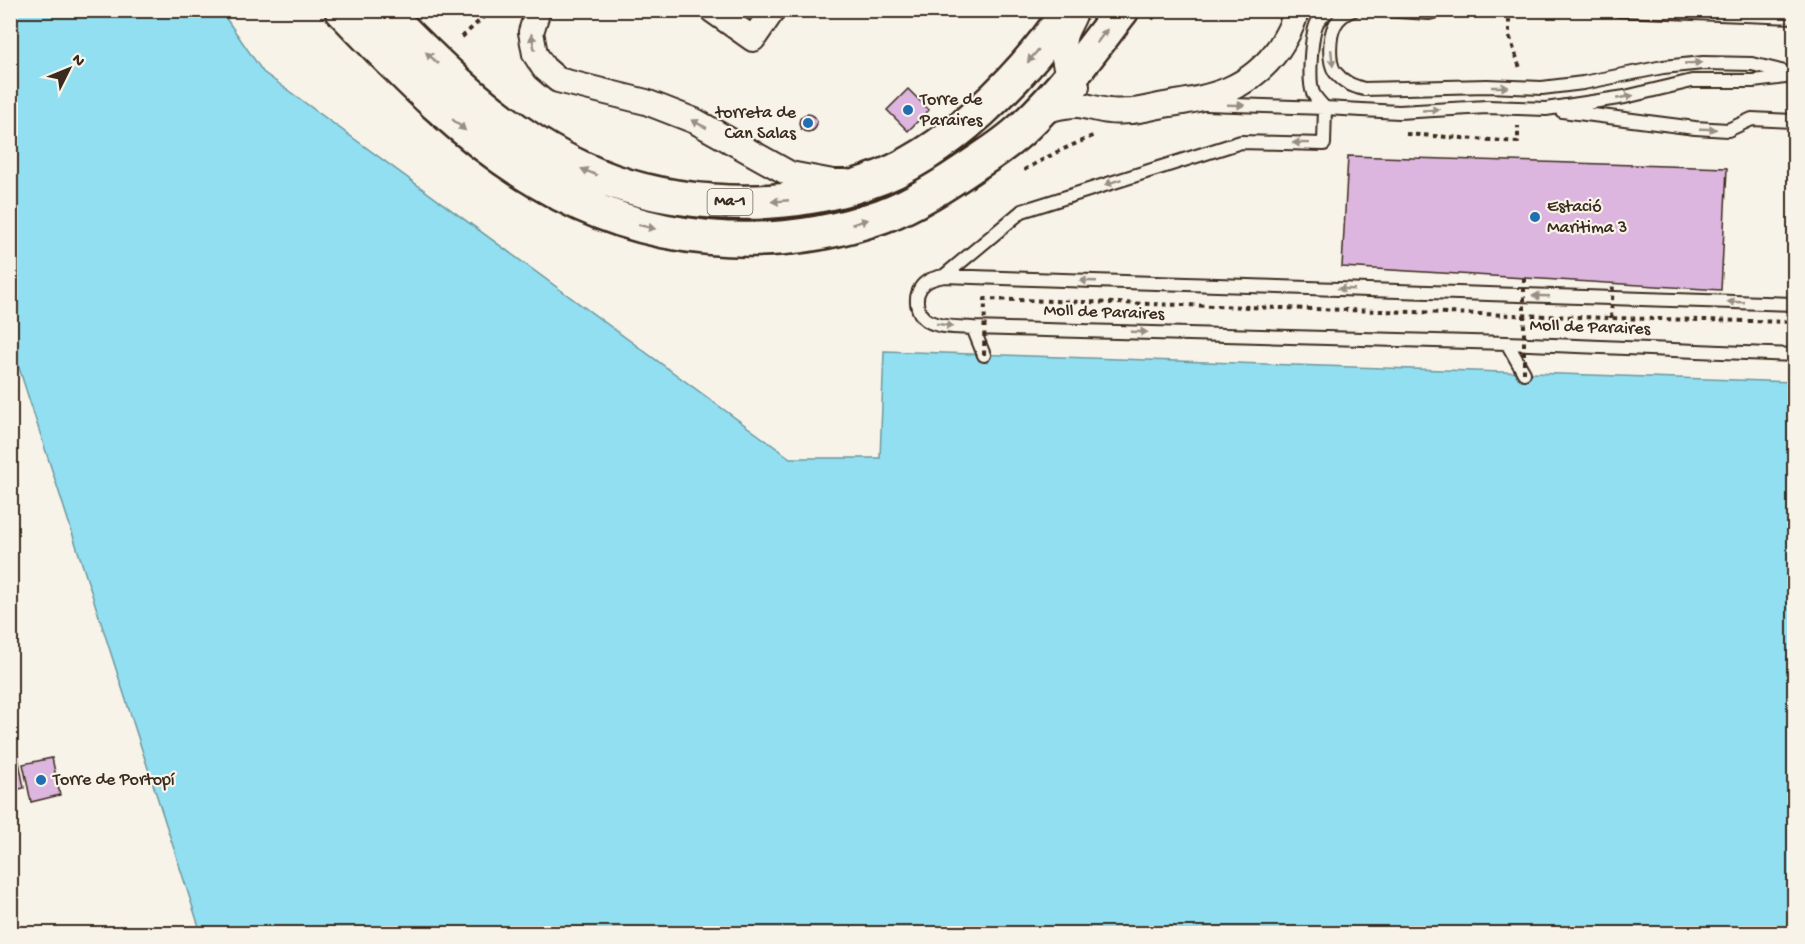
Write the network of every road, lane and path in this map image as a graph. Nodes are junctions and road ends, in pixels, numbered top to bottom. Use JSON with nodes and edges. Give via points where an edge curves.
{"nodes":[{"id":1,"x":342,"y":10,"type":"edge"},
{"id":2,"x":383,"y":10,"type":"edge"},
{"id":3,"x":491,"y":10,"type":"edge"},
{"id":4,"x":538,"y":10,"type":"edge"},
{"id":5,"x":712,"y":10,"type":"edge"},
{"id":6,"x":773,"y":10,"type":"edge"},
{"id":7,"x":1069,"y":10,"type":"edge"},
{"id":8,"x":1076,"y":10,"type":"edge"},
{"id":9,"x":1122,"y":10,"type":"edge"},
{"id":10,"x":1296,"y":10,"type":"edge"},
{"id":11,"x":1330,"y":10,"type":"edge"},
{"id":12,"x":1353,"y":10,"type":"edge"},
{"id":13,"x":1383,"y":10,"type":"edge"},
{"id":14,"x":1441,"y":10,"type":"edge"},
{"id":15,"x":1619,"y":10,"type":"edge"},
{"id":16,"x":1794,"y":17,"type":"edge"},
{"id":17,"x":462,"y":37,"type":"dead end"},
{"id":18,"x":1794,"y":75,"type":"edge"},
{"id":19,"x":1069,"y":78,"type":"junction"},
{"id":20,"x":1178,"y":103,"type":"junction"},
{"id":21,"x":1325,"y":108,"type":"junction"},
{"id":22,"x":1546,"y":109,"type":"junction"},
{"id":23,"x":1109,"y":111,"type":"junction"},
{"id":24,"x":1037,"y":113,"type":"junction"},
{"id":25,"x":1794,"y":121,"type":"edge"},
{"id":26,"x":870,"y":182,"type":"junction"},
{"id":27,"x":944,"y":276,"type":"junction"},
{"id":28,"x":1524,"y":278,"type":"dead end"},
{"id":29,"x":1613,"y":283,"type":"dead end"},
{"id":30,"x":1794,"y":304,"type":"edge"},
{"id":31,"x":1525,"y":316,"type":"junction"},
{"id":32,"x":1611,"y":318,"type":"junction"},
{"id":33,"x":1794,"y":322,"type":"edge"},
{"id":34,"x":973,"y":327,"type":"junction"},
{"id":35,"x":1507,"y":343,"type":"junction"},
{"id":36,"x":1794,"y":354,"type":"edge"},
{"id":37,"x":984,"y":355,"type":"joint"},
{"id":38,"x":1524,"y":373,"type":"joint"}],
"edges":[{"from":1,"to":24,"type":"highway","number":"Ma-1","one_way":true,"via":[[443,111],[516,168],[597,211],[626,222],[689,236],[782,238],[838,229],[883,215],[962,174],[1025,127]]},
{"from":26,"to":2,"type":"highway","number":"Ma-1","one_way":true,"via":[[810,197],[752,203],[664,195],[609,180],[551,152],[495,115]]},
{"from":3,"to":17,"type":"path"},
{"from":26,"to":4,"type":"street","one_way":true,"via":[[833,182],[790,174],[695,121],[646,102],[558,80],[535,54],[531,32]]},
{"from":5,"to":6,"type":"street","via":[[753,39]]},
{"from":7,"to":26,"type":"highway","number":"Ma-1","one_way":true,"via":[[1020,72],[979,113],[935,147]]},
{"from":8,"to":19,"type":"street","via":[[1064,38]]},
{"from":19,"to":9,"type":"highway","number":"Ma-1","one_way":true},
{"from":10,"to":20,"type":"street","via":[[1284,40],[1258,72],[1227,91]]},
{"from":11,"to":21,"type":"lane","via":[[1315,29],[1310,77],[1312,92]]},
{"from":12,"to":18,"type":"lane","one_way":true,"via":[[1335,25],[1330,60],[1342,79],[1364,89],[1552,87],[1703,63],[1752,64]]},
{"from":13,"to":14,"type":"lane"},
{"from":15,"to":16,"type":"lane"},
{"from":22,"to":18,"type":"lane","one_way":true,"via":[[1625,97],[1692,81],[1753,81]]},
{"from":19,"to":23,"type":"street","via":[[1098,106]]},
{"from":19,"to":24,"type":"highway","number":"Ma-1"},
{"from":20,"to":21,"type":"lane","one_way":true},
{"from":20,"to":23,"type":"street"},
{"from":21,"to":22,"type":"lane","one_way":true,"via":[[1399,112],[1487,106]]},
{"from":21,"to":27,"type":"lane","name":"Moll de Paraires","one_way":true,"via":[[1324,144],[1241,142],[1022,211]]},
{"from":22,"to":25,"type":"lane","one_way":true,"via":[[1728,130],[1752,119]]},
{"from":23,"to":24,"type":"street","via":[[1075,105]]},
{"from":30,"to":27,"type":"lane","one_way":true},
{"from":27,"to":34,"type":"lane","name":"Moll de Paraires","one_way":true,"via":[[929,280],[920,288],[916,299],[919,311],[928,321],[942,326]]},
{"from":28,"to":31,"type":"path","bridge":true},
{"from":29,"to":32,"type":"path","bridge":true},
{"from":31,"to":32,"type":"path","bridge":true},
{"from":31,"to":37,"type":"path","bridge":true,"via":[[985,299]]},
{"from":31,"to":38,"type":"path","bridge":true},
{"from":32,"to":33,"type":"path","bridge":true},
{"from":34,"to":35,"type":"lane","name":"Moll de Paraires","one_way":true},
{"from":34,"to":37,"type":"lane"},
{"from":35,"to":36,"type":"lane","name":"Moll de Paraires"},
{"from":35,"to":38,"type":"lane"}]}
